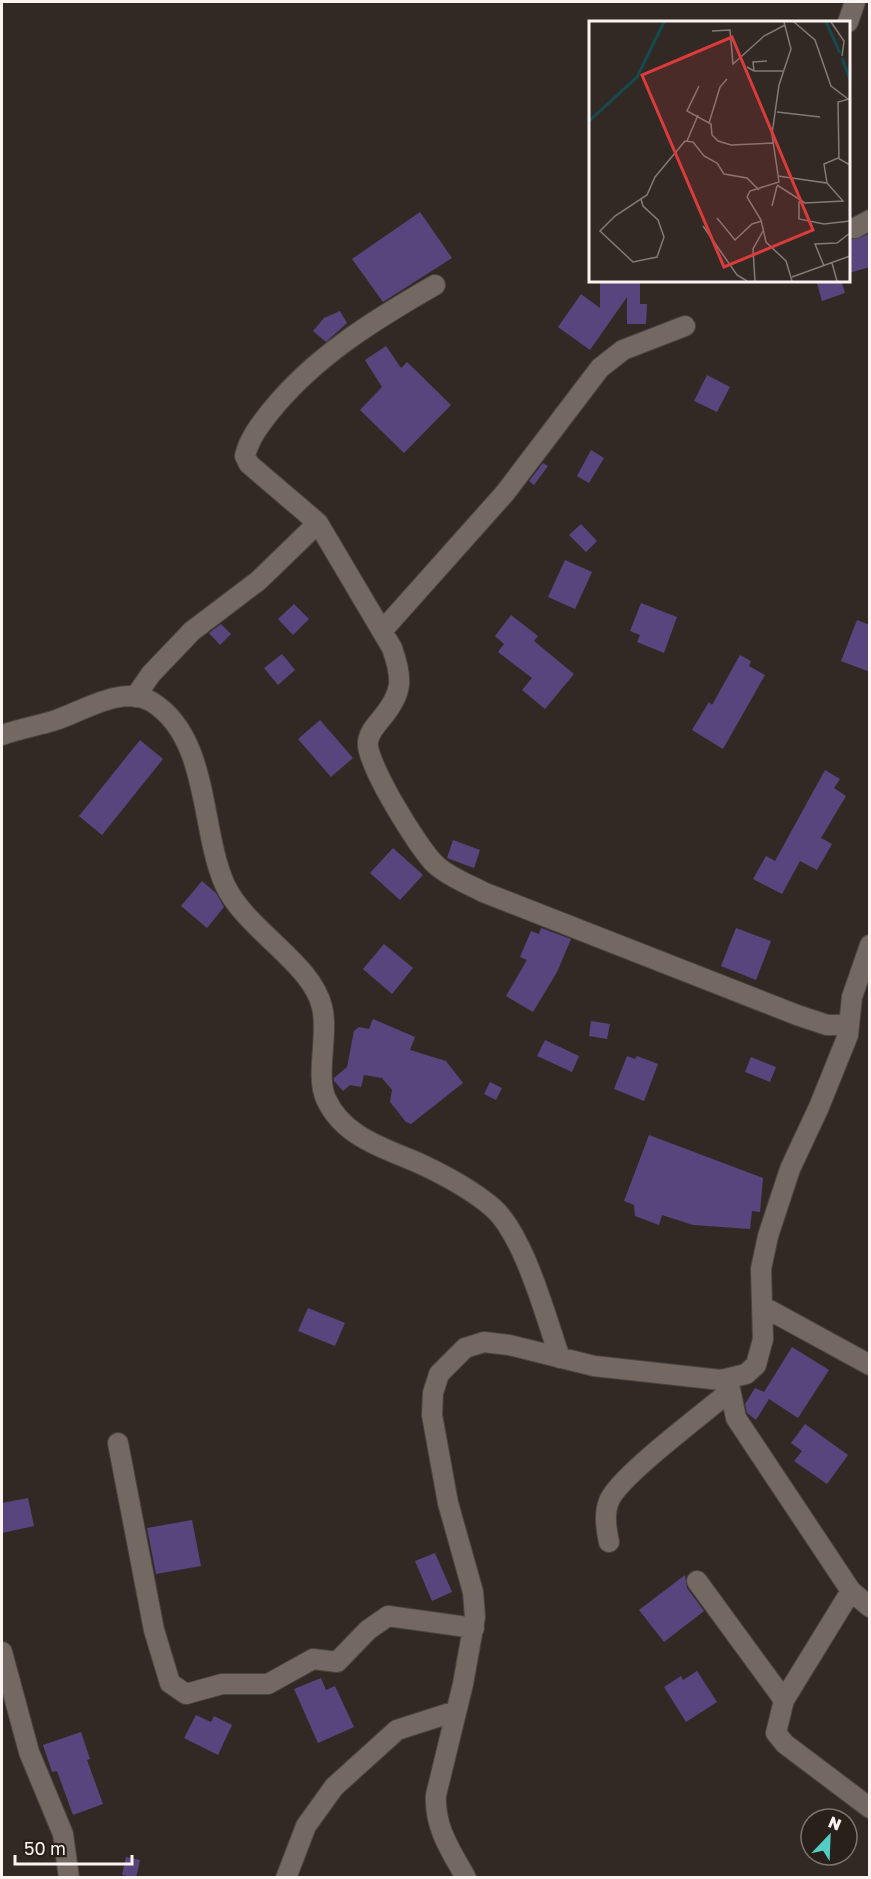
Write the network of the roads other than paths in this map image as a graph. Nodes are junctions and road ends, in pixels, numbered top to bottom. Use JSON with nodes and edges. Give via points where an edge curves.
{"nodes":[{"id":1,"x":855,"y":2,"type":"edge"},
{"id":2,"x":848,"y":21,"type":"edge"},
{"id":3,"x":870,"y":220,"type":"edge"},
{"id":4,"x":850,"y":228,"type":"edge"},
{"id":5,"x":435,"y":285,"type":"dead end"},
{"id":6,"x":685,"y":326,"type":"dead end"},
{"id":7,"x":318,"y":523,"type":"junction"},
{"id":8,"x":382,"y":631,"type":"junction"},
{"id":9,"x":135,"y":697,"type":"junction"},
{"id":10,"x":2,"y":735,"type":"edge"},
{"id":11,"x":870,"y":945,"type":"edge"},
{"id":12,"x":849,"y":1025,"type":"junction"},
{"id":13,"x":762,"y":1306,"type":"junction"},
{"id":14,"x":560,"y":1358,"type":"junction"},
{"id":15,"x":870,"y":1365,"type":"edge"},
{"id":16,"x":729,"y":1385,"type":"junction"},
{"id":17,"x":118,"y":1443,"type":"dead end"},
{"id":18,"x":609,"y":1542,"type":"dead end"},
{"id":19,"x":697,"y":1581,"type":"dead end"},
{"id":20,"x":851,"y":1591,"type":"junction"},
{"id":21,"x":870,"y":1607,"type":"edge"},
{"id":22,"x":474,"y":1628,"type":"junction"},
{"id":23,"x":2,"y":1652,"type":"edge"},
{"id":24,"x":784,"y":1700,"type":"junction"},
{"id":25,"x":456,"y":1711,"type":"junction"},
{"id":26,"x":870,"y":1808,"type":"edge"},
{"id":27,"x":69,"y":1878,"type":"edge"},
{"id":28,"x":286,"y":1878,"type":"edge"},
{"id":29,"x":466,"y":1878,"type":"edge"}],
"edges":[{"from":1,"to":2,"type":"street"},
{"from":3,"to":4,"type":"street"},
{"from":5,"to":7,"type":"street","via":[[369,324],[327,356],[287,391],[247,446],[245,456],[249,464]]},
{"from":6,"to":8,"type":"street","via":[[623,350],[600,368],[505,493]]},
{"from":7,"to":8,"type":"street"},
{"from":7,"to":9,"type":"street","via":[[258,581],[192,632],[151,674]]},
{"from":8,"to":12,"type":"street","via":[[400,670],[400,687],[396,699],[371,731],[369,756],[420,849],[437,866],[483,892],[796,1015],[827,1025]]},
{"from":9,"to":10,"type":"street","via":[[119,697]]},
{"from":9,"to":14,"type":"street","via":[[149,700],[163,711],[194,762],[225,885],[256,928],[314,987],[322,1006],[322,1080],[331,1108],[357,1135],[428,1167],[492,1208],[505,1221],[534,1283]]},
{"from":11,"to":12,"type":"street","via":[[852,997]]},
{"from":12,"to":13,"type":"street","via":[[819,1107],[790,1169],[768,1236],[761,1269]]},
{"from":13,"to":15,"type":"street"},
{"from":13,"to":16,"type":"street","via":[[763,1339],[756,1365]]},
{"from":14,"to":16,"type":"street"},
{"from":14,"to":22,"type":"street","via":[[484,1342],[465,1348],[439,1374],[432,1415],[448,1503],[473,1592]]},
{"from":16,"to":18,"type":"street","via":[[631,1474],[609,1500]]},
{"from":16,"to":20,"type":"street","via":[[736,1419]]},
{"from":17,"to":22,"type":"street","via":[[154,1630],[170,1683],[186,1694],[222,1684],[268,1684],[313,1659],[337,1662],[388,1616]]},
{"from":19,"to":24,"type":"street"},
{"from":20,"to":21,"type":"street"},
{"from":20,"to":24,"type":"street"},
{"from":22,"to":25,"type":"street"},
{"from":23,"to":27,"type":"street","via":[[29,1752],[63,1834]]},
{"from":24,"to":26,"type":"street","via":[[776,1733]]},
{"from":25,"to":28,"type":"street","via":[[397,1730],[334,1787],[306,1826]]},
{"from":25,"to":29,"type":"street","via":[[435,1795],[435,1812]]}]}
